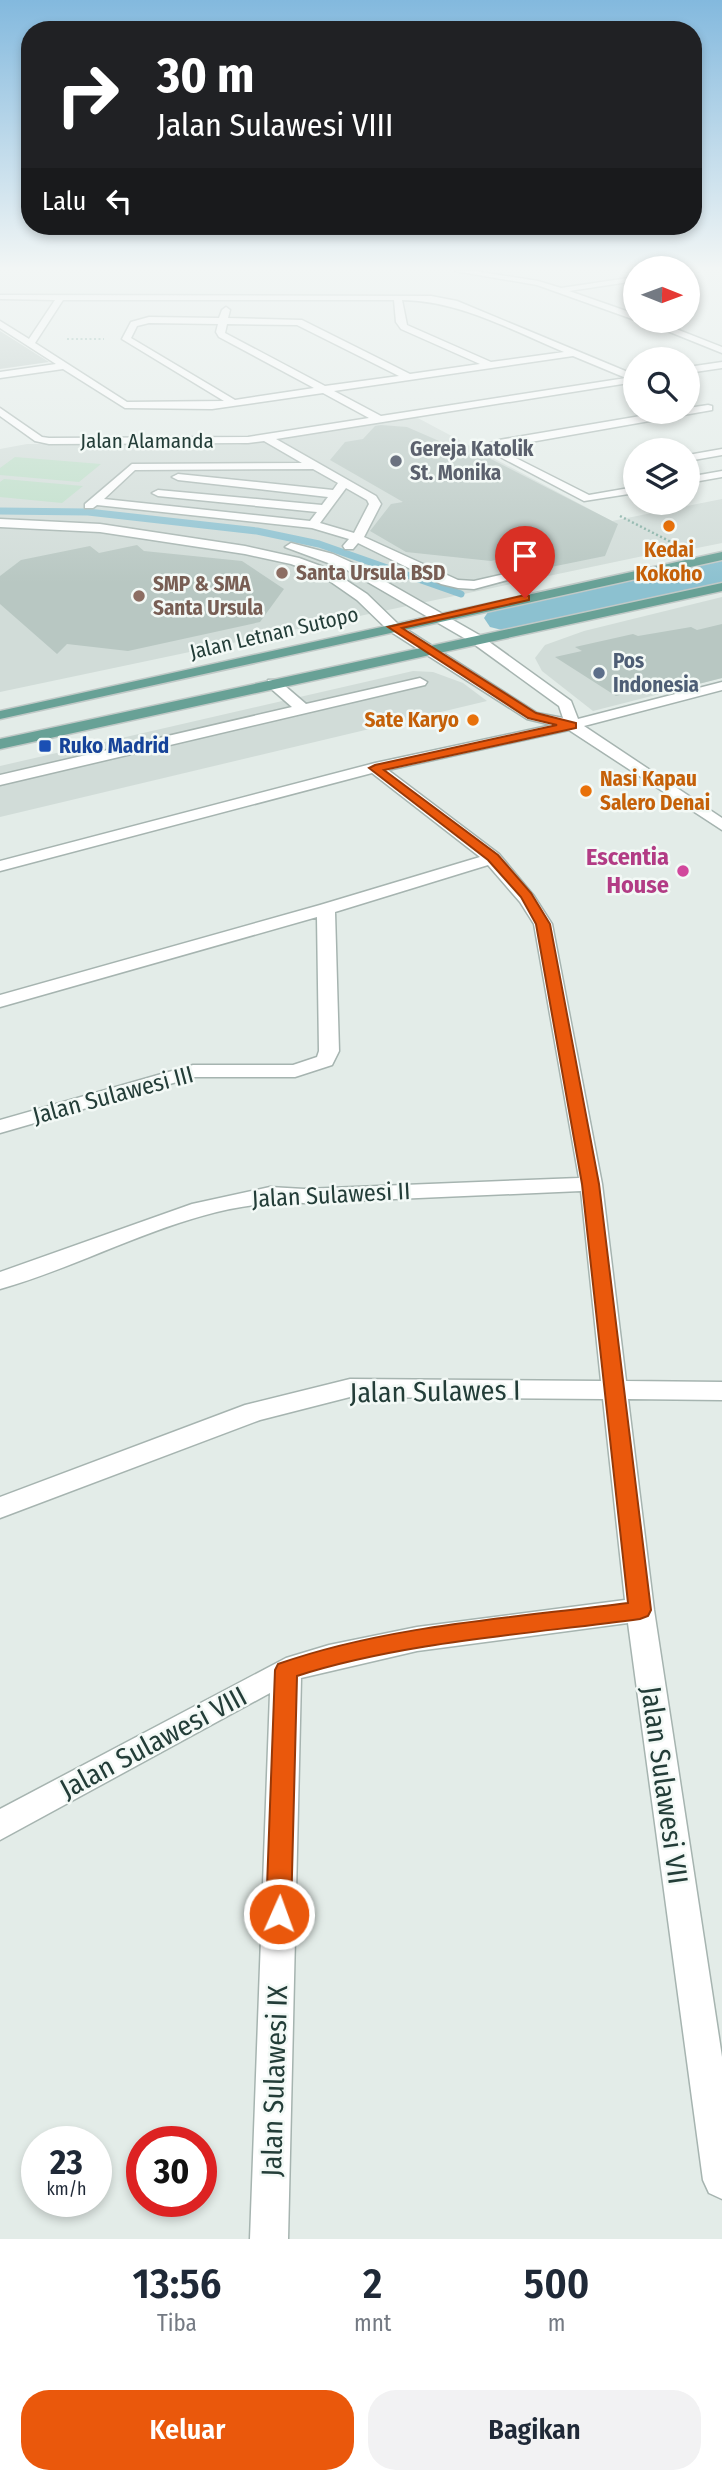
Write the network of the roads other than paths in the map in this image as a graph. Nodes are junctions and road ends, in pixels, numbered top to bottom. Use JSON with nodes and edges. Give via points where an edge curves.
{"nodes":[{"id":1,"x":80,"y":375,"type":"edge"},
{"id":2,"x":188,"y":375,"type":"edge"},
{"id":3,"x":295,"y":375,"type":"edge"},
{"id":4,"x":406,"y":375,"type":"edge"},
{"id":5,"x":419,"y":375,"type":"edge"},
{"id":6,"x":409,"y":377,"type":"junction"},
{"id":7,"x":623,"y":380,"type":"edge"},
{"id":8,"x":321,"y":390,"type":"junction"},
{"id":9,"x":233,"y":402,"type":"junction"},
{"id":10,"x":700,"y":405,"type":"edge"},
{"id":11,"x":708,"y":408,"type":"junction"},
{"id":12,"x":0,"y":411,"type":"edge"},
{"id":13,"x":722,"y":414,"type":"edge"},
{"id":14,"x":379,"y":419,"type":"junction"},
{"id":15,"x":265,"y":438,"type":"junction"},
{"id":16,"x":722,"y":452,"type":"edge"},
{"id":17,"x":700,"y":456,"type":"edge"},
{"id":18,"x":237,"y":466,"type":"junction"},
{"id":19,"x":313,"y":466,"type":"junction"},
{"id":20,"x":125,"y":472,"type":"junction"},
{"id":21,"x":722,"y":474,"type":"edge"},
{"id":22,"x":700,"y":478,"type":"edge"},
{"id":23,"x":221,"y":482,"type":"junction"},
{"id":24,"x":345,"y":482,"type":"junction"},
{"id":25,"x":144,"y":492,"type":"dead end"},
{"id":26,"x":623,"y":492,"type":"edge"},
{"id":27,"x":336,"y":494,"type":"junction"},
{"id":28,"x":205,"y":497,"type":"junction"},
{"id":29,"x":95,"y":500,"type":"junction"},
{"id":30,"x":327,"y":509,"type":"junction"},
{"id":31,"x":190,"y":511,"type":"junction"},
{"id":32,"x":0,"y":516,"type":"edge"},
{"id":33,"x":76,"y":518,"type":"junction"},
{"id":34,"x":0,"y":523,"type":"edge"},
{"id":35,"x":313,"y":525,"type":"junction"},
{"id":36,"x":343,"y":548,"type":"junction"},
{"id":37,"x":722,"y":555,"type":"edge"},
{"id":38,"x":540,"y":570,"type":"dead end"},
{"id":39,"x":722,"y":587,"type":"edge"},
{"id":40,"x":440,"y":617,"type":"junction"},
{"id":41,"x":393,"y":627,"type":"junction"},
{"id":42,"x":476,"y":639,"type":"junction"},
{"id":43,"x":428,"y":649,"type":"junction"},
{"id":44,"x":420,"y":682,"type":"dead end"},
{"id":45,"x":273,"y":683,"type":"junction"},
{"id":46,"x":722,"y":686,"type":"edge"},
{"id":47,"x":302,"y":708,"type":"junction"},
{"id":48,"x":0,"y":715,"type":"edge"},
{"id":49,"x":572,"y":725,"type":"junction"},
{"id":50,"x":0,"y":744,"type":"edge"},
{"id":51,"x":375,"y":768,"type":"junction"},
{"id":52,"x":0,"y":779,"type":"edge"},
{"id":53,"x":722,"y":825,"type":"edge"},
{"id":54,"x":493,"y":858,"type":"junction"},
{"id":55,"x":0,"y":866,"type":"edge"},
{"id":56,"x":326,"y":909,"type":"junction"},
{"id":57,"x":0,"y":1001,"type":"edge"},
{"id":58,"x":0,"y":1127,"type":"edge"},
{"id":59,"x":591,"y":1184,"type":"junction"},
{"id":60,"x":0,"y":1281,"type":"edge"},
{"id":61,"x":615,"y":1390,"type":"junction"},
{"id":62,"x":722,"y":1391,"type":"edge"},
{"id":63,"x":0,"y":1508,"type":"edge"},
{"id":64,"x":640,"y":1610,"type":"junction"},
{"id":65,"x":286,"y":1670,"type":"junction"},
{"id":66,"x":0,"y":1825,"type":"edge"},
{"id":67,"x":722,"y":2180,"type":"edge"},
{"id":68,"x":269,"y":2239,"type":"edge"}],
"edges":[{"from":1,"to":9,"type":"street","via":[[131,406],[198,407]]},
{"from":2,"to":9,"type":"street"},
{"from":3,"to":8,"type":"street"},
{"from":4,"to":6,"type":"street"},
{"from":5,"to":6,"type":"street"},
{"from":6,"to":8,"type":"street"},
{"from":7,"to":14,"type":"street","name":"Jalan Alamanda"},
{"from":8,"to":9,"type":"street"},
{"from":8,"to":14,"type":"street"},
{"from":10,"to":11,"type":"street"},
{"from":11,"to":13,"type":"street"},
{"from":11,"to":26,"type":"street","via":[[491,446],[588,499]]},
{"from":12,"to":15,"type":"street","name":"Jalan Alamanda","via":[[39,439],[49,441]]},
{"from":14,"to":15,"type":"street","name":"Jalan Alamanda"},
{"from":15,"to":19,"type":"street"},
{"from":16,"to":17,"type":"street"},
{"from":18,"to":19,"type":"street"},
{"from":18,"to":20,"type":"street","via":[[144,466]]},
{"from":18,"to":23,"type":"street"},
{"from":19,"to":24,"type":"street"},
{"from":20,"to":23,"type":"street"},
{"from":20,"to":29,"type":"street","via":[[113,489]]},
{"from":21,"to":22,"type":"street"},
{"from":23,"to":27,"type":"street"},
{"from":23,"to":28,"type":"street"},
{"from":24,"to":27,"type":"street"},
{"from":24,"to":36,"type":"street","via":[[375,504]]},
{"from":25,"to":28,"type":"street"},
{"from":27,"to":30,"type":"street"},
{"from":28,"to":30,"type":"street"},
{"from":28,"to":31,"type":"street"},
{"from":29,"to":31,"type":"street"},
{"from":29,"to":33,"type":"street"},
{"from":30,"to":35,"type":"street"},
{"from":31,"to":35,"type":"street"},
{"from":32,"to":33,"type":"street"},
{"from":33,"to":34,"type":"street"},
{"from":33,"to":36,"type":"street"},
{"from":33,"to":41,"type":"street","via":[[295,561],[325,572],[362,597]]},
{"from":35,"to":36,"type":"street"},
{"from":36,"to":38,"type":"street","via":[[458,584],[474,585]]},
{"from":36,"to":40,"type":"street","via":[[383,583]]},
{"from":37,"to":40,"type":"main road","name":"Jalan Letnan Sutopo"},
{"from":39,"to":42,"type":"main road","name":"Jalan Letnan Sutopo"},
{"from":40,"to":41,"type":"main road","name":"Jalan Letnan Sutopo"},
{"from":40,"to":42,"type":"street"},
{"from":41,"to":43,"type":"street"},
{"from":41,"to":48,"type":"main road","name":"Jalan Letnan Sutopo"},
{"from":42,"to":43,"type":"main road","name":"Jalan Letnan Sutopo"},
{"from":42,"to":49,"type":"street","via":[[566,704]]},
{"from":43,"to":45,"type":"main road","name":"Jalan Letnan Sutopo"},
{"from":43,"to":49,"type":"street","via":[[532,716]]},
{"from":44,"to":47,"type":"street"},
{"from":45,"to":47,"type":"street"},
{"from":45,"to":50,"type":"main road","name":"Jalan Letnan Sutopo"},
{"from":46,"to":49,"type":"street"},
{"from":47,"to":52,"type":"street"},
{"from":49,"to":51,"type":"street"},
{"from":49,"to":53,"type":"street"},
{"from":51,"to":54,"type":"street","name":"Jalan Sulawesi VII"},
{"from":51,"to":55,"type":"street"},
{"from":54,"to":56,"type":"street"},
{"from":54,"to":59,"type":"street","name":"Jalan Sulawesi VII","via":[[543,924]]},
{"from":56,"to":57,"type":"street"},
{"from":56,"to":58,"type":"street","name":"Jalan Sulawesi III","via":[[329,1051],[325,1061],[295,1071],[193,1071]]},
{"from":59,"to":60,"type":"street","name":"Jalan Sulawesi II","via":[[270,1194],[200,1209]]},
{"from":59,"to":61,"type":"street","name":"Jalan Sulawesi VII"},
{"from":61,"to":62,"type":"street","name":"Jalan Sulawes I"},
{"from":61,"to":63,"type":"street","name":"Jalan Sulawes I","via":[[350,1388],[254,1412]]},
{"from":61,"to":64,"type":"street","name":"Jalan Sulawesi VII"},
{"from":64,"to":65,"type":"street","name":"Jalan Sulawesi VIII","via":[[391,1644]]},
{"from":64,"to":67,"type":"street","name":"Jalan Sulawesi VII"},
{"from":65,"to":66,"type":"street","name":"Jalan Sulawesi VIII"},
{"from":65,"to":68,"type":"street","name":"Jalan Sulawesi IX"}]}
